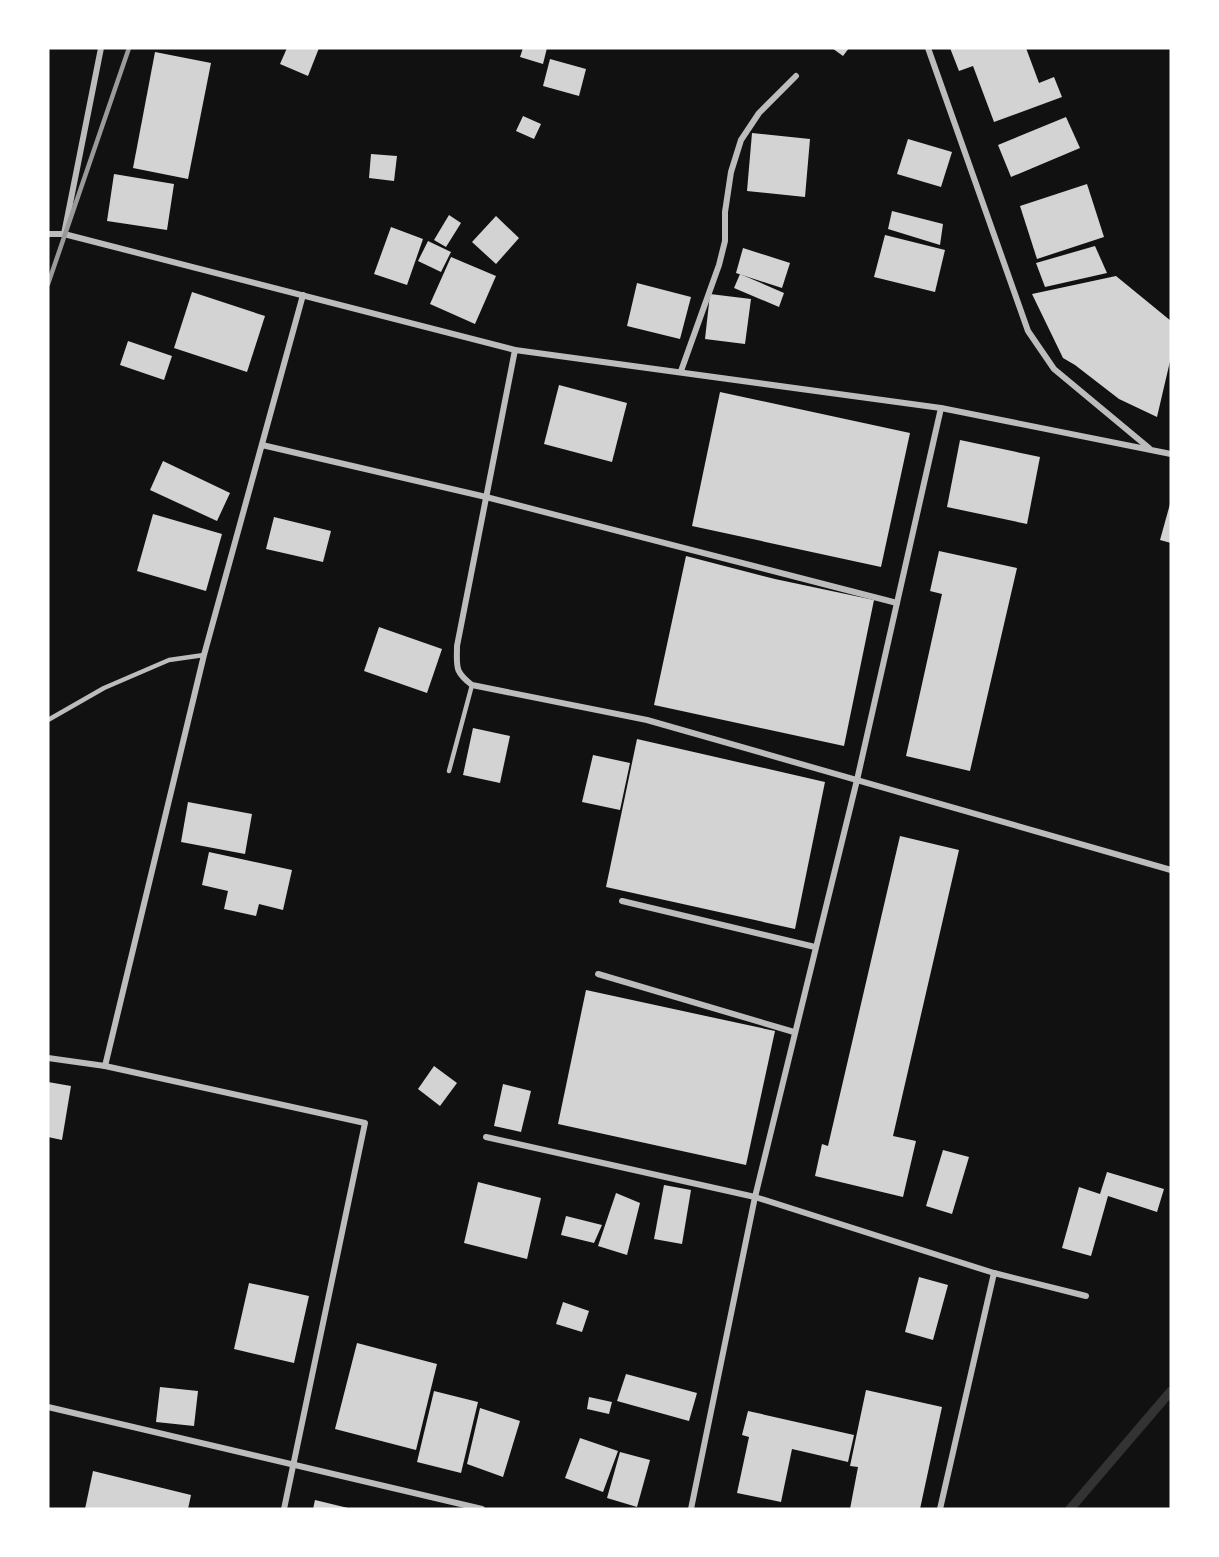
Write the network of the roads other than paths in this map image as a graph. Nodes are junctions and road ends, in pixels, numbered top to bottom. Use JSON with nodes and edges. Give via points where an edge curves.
{"nodes":[{"id":1,"x":101,"y":48,"type":"edge"},
{"id":2,"x":928,"y":48,"type":"edge"},
{"id":3,"x":796,"y":76,"type":"dead end"},
{"id":4,"x":48,"y":234,"type":"edge"},
{"id":5,"x":64,"y":234,"type":"junction"},
{"id":6,"x":303,"y":295,"type":"junction"},
{"id":7,"x":515,"y":350,"type":"junction"},
{"id":8,"x":681,"y":371,"type":"junction"},
{"id":9,"x":941,"y":408,"type":"junction"},
{"id":10,"x":262,"y":445,"type":"junction"},
{"id":11,"x":1149,"y":448,"type":"junction"},
{"id":12,"x":1171,"y":454,"type":"edge"},
{"id":13,"x":486,"y":497,"type":"junction"},
{"id":14,"x":897,"y":603,"type":"junction"},
{"id":15,"x":204,"y":655,"type":"junction"},
{"id":16,"x":472,"y":685,"type":"junction"},
{"id":17,"x":48,"y":720,"type":"edge"},
{"id":18,"x":449,"y":771,"type":"dead end"},
{"id":19,"x":857,"y":780,"type":"junction"},
{"id":20,"x":1171,"y":870,"type":"edge"},
{"id":21,"x":622,"y":902,"type":"dead end"},
{"id":22,"x":815,"y":947,"type":"junction"},
{"id":23,"x":598,"y":974,"type":"dead end"},
{"id":24,"x":794,"y":1032,"type":"junction"},
{"id":25,"x":48,"y":1058,"type":"edge"},
{"id":26,"x":105,"y":1066,"type":"junction"},
{"id":27,"x":486,"y":1137,"type":"dead end"},
{"id":28,"x":755,"y":1197,"type":"junction"},
{"id":29,"x":994,"y":1273,"type":"junction"},
{"id":30,"x":1086,"y":1296,"type":"dead end"},
{"id":31,"x":48,"y":1407,"type":"edge"},
{"id":32,"x":293,"y":1464,"type":"junction"},
{"id":33,"x":459,"y":1506,"type":"edge"},
{"id":34,"x":284,"y":1509,"type":"edge"},
{"id":35,"x":482,"y":1509,"type":"edge"},
{"id":36,"x":691,"y":1509,"type":"edge"},
{"id":37,"x":939,"y":1509,"type":"edge"}],
"edges":[{"from":1,"to":5,"type":"street"},
{"from":2,"to":11,"type":"street","via":[[1028,330],[1054,369]]},
{"from":3,"to":8,"type":"street","via":[[759,113],[741,140],[731,172],[719,265]]},
{"from":4,"to":5,"type":"street"},
{"from":5,"to":6,"type":"street"},
{"from":6,"to":7,"type":"street"},
{"from":6,"to":10,"type":"street"},
{"from":7,"to":8,"type":"street"},
{"from":7,"to":13,"type":"street"},
{"from":8,"to":9,"type":"street"},
{"from":9,"to":11,"type":"street"},
{"from":9,"to":14,"type":"street"},
{"from":10,"to":13,"type":"street"},
{"from":10,"to":15,"type":"street"},
{"from":11,"to":12,"type":"street"},
{"from":13,"to":14,"type":"street"},
{"from":13,"to":16,"type":"street","via":[[457,646],[460,676]]},
{"from":14,"to":19,"type":"street"},
{"from":15,"to":17,"type":"lane","via":[[169,660],[104,688]]},
{"from":15,"to":26,"type":"street"},
{"from":16,"to":18,"type":"lane"},
{"from":16,"to":19,"type":"street","via":[[647,720]]},
{"from":19,"to":20,"type":"street"},
{"from":19,"to":22,"type":"street"},
{"from":21,"to":22,"type":"street"},
{"from":22,"to":24,"type":"street"},
{"from":23,"to":24,"type":"street"},
{"from":24,"to":28,"type":"street"},
{"from":25,"to":26,"type":"street"},
{"from":26,"to":32,"type":"street","via":[[365,1122]]},
{"from":27,"to":28,"type":"street"},
{"from":28,"to":29,"type":"street"},
{"from":28,"to":36,"type":"street"},
{"from":29,"to":30,"type":"street"},
{"from":29,"to":37,"type":"street"},
{"from":31,"to":32,"type":"street"},
{"from":32,"to":33,"type":"street"},
{"from":32,"to":34,"type":"street"},
{"from":33,"to":35,"type":"street"}]}
